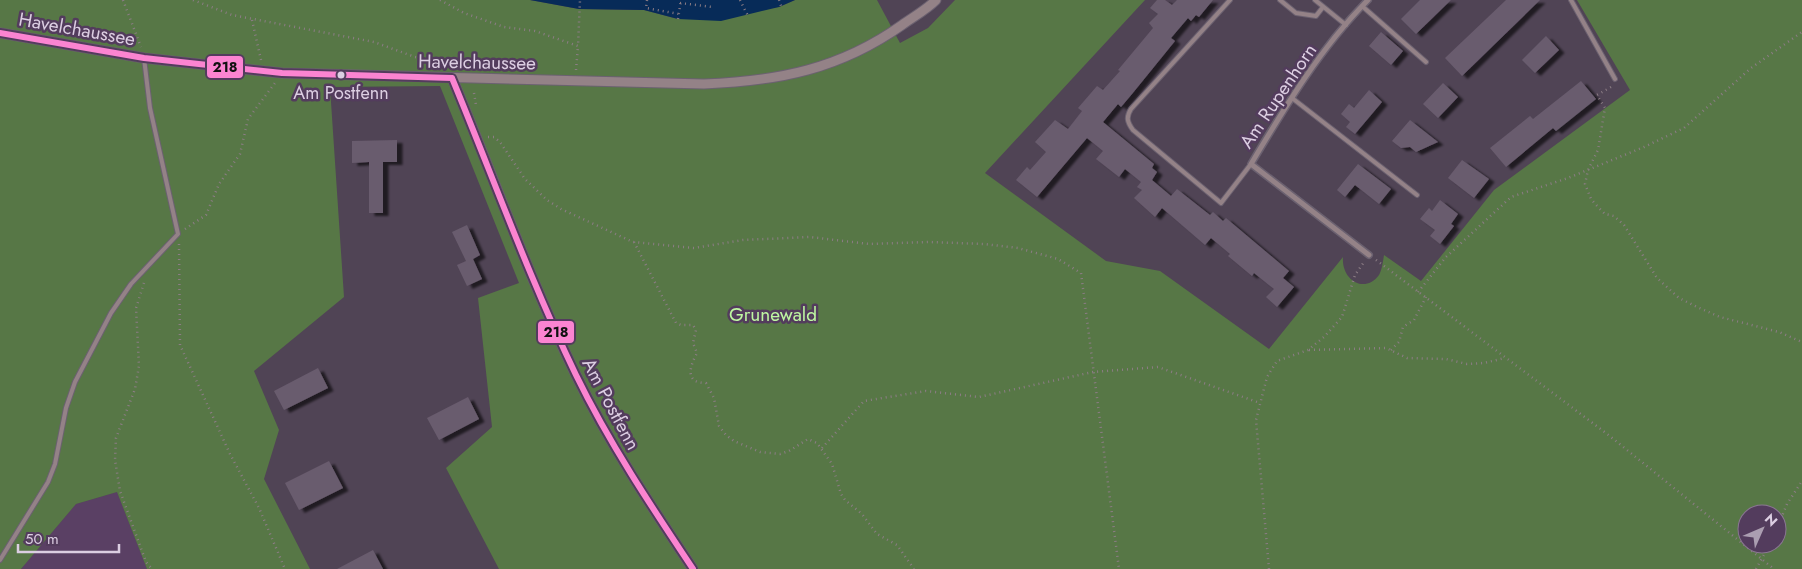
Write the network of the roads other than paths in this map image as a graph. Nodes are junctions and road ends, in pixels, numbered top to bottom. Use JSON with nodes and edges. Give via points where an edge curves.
{"nodes":[{"id":1,"x":936,"y":0,"type":"edge"},
{"id":2,"x":1230,"y":0,"type":"edge"},
{"id":3,"x":1280,"y":0,"type":"edge"},
{"id":4,"x":1315,"y":0,"type":"edge"},
{"id":5,"x":1368,"y":0,"type":"edge"},
{"id":6,"x":1571,"y":0,"type":"edge"},
{"id":7,"x":1362,"y":6,"type":"junction"},
{"id":8,"x":1323,"y":7,"type":"junction"},
{"id":9,"x":1346,"y":25,"type":"junction"},
{"id":10,"x":0,"y":33,"type":"edge"},
{"id":11,"x":144,"y":58,"type":"junction"},
{"id":12,"x":1426,"y":62,"type":"dead end"},
{"id":13,"x":452,"y":78,"type":"junction"},
{"id":14,"x":1615,"y":79,"type":"road end"},
{"id":15,"x":1292,"y":98,"type":"junction"},
{"id":16,"x":1251,"y":164,"type":"junction"},
{"id":17,"x":1417,"y":195,"type":"dead end"},
{"id":18,"x":1369,"y":255,"type":"road end"},
{"id":19,"x":0,"y":560,"type":"edge"},
{"id":20,"x":692,"y":569,"type":"edge"}],
"edges":[{"from":1,"to":13,"type":"street","name":"Havelchaussee","via":[[876,44],[835,63],[789,76],[704,84]]},
{"from":2,"to":16,"type":"lane","via":[[1127,115],[1133,130],[1221,203]]},
{"from":3,"to":8,"type":"lane","via":[[1296,13],[1316,16]]},
{"from":4,"to":8,"type":"lane"},
{"from":5,"to":7,"type":"street","name":"Am Rupenhorn"},
{"from":6,"to":14,"type":"lane"},
{"from":7,"to":9,"type":"street","name":"Am Rupenhorn"},
{"from":7,"to":12,"type":"lane"},
{"from":8,"to":9,"type":"lane"},
{"from":9,"to":15,"type":"street","name":"Am Rupenhorn"},
{"from":10,"to":11,"type":"street","name":"Havelchaussee"},
{"from":11,"to":13,"type":"street","name":"Havelchaussee","via":[[282,73]]},
{"from":11,"to":19,"type":"lane","via":[[150,108],[178,234],[131,284],[111,313],[75,382],[48,482]]},
{"from":13,"to":20,"type":"street","name":"Am Postfenn","via":[[577,376],[617,450]]},
{"from":15,"to":16,"type":"street","name":"Am Rupenhorn"},
{"from":15,"to":17,"type":"lane"},
{"from":16,"to":18,"type":"street","name":"Am Rupenhorn"}]}
